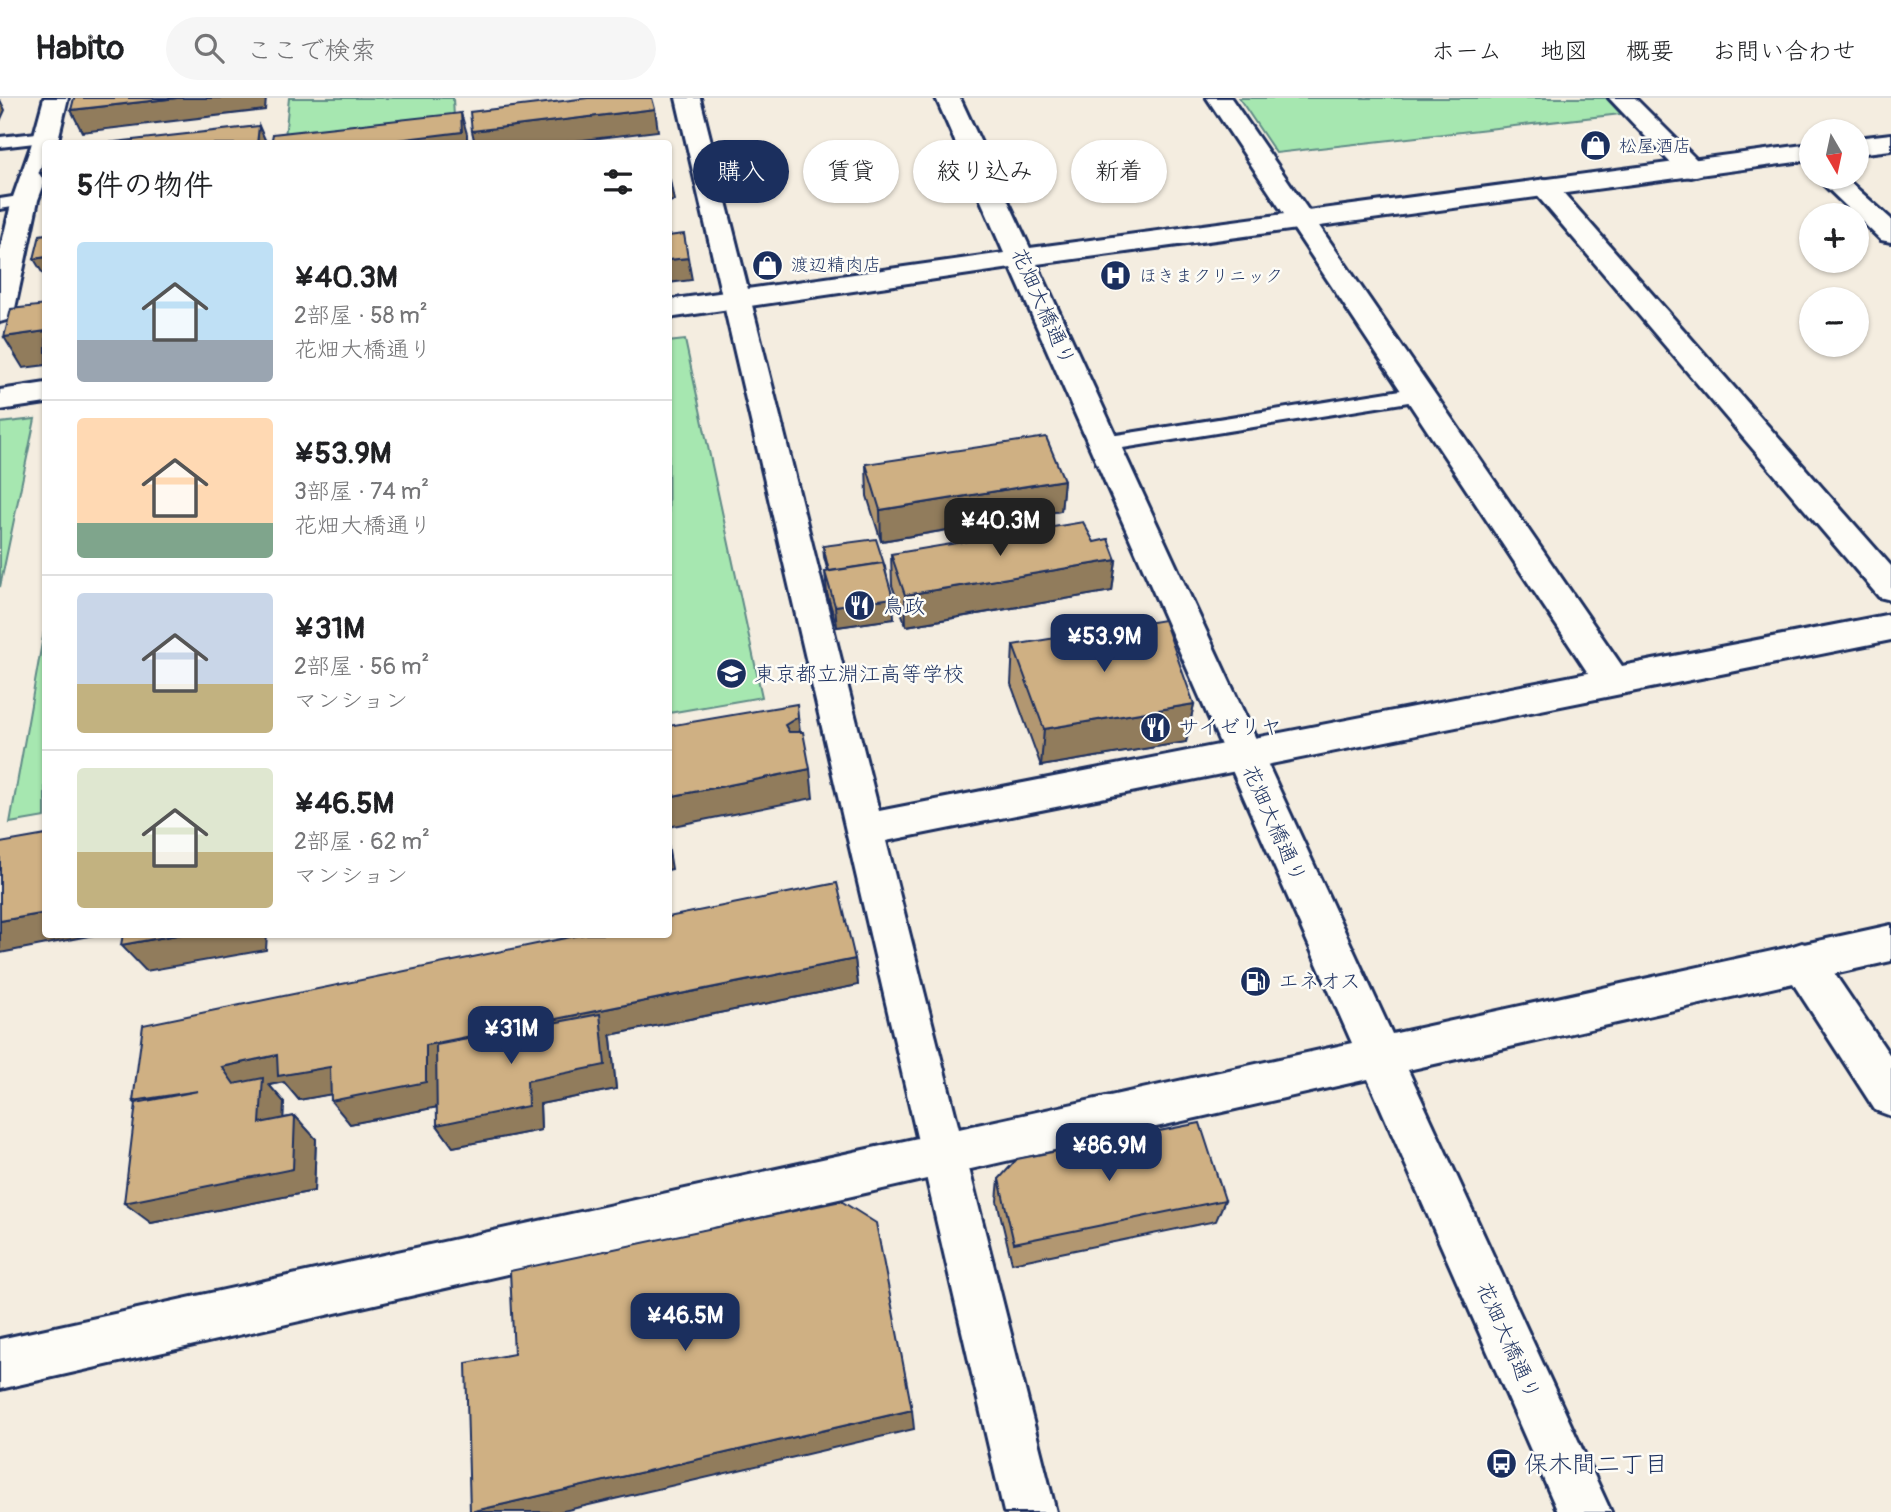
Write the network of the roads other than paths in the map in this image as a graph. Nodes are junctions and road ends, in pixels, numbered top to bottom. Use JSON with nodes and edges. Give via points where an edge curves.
{"nodes":[{"id":1,"x":56,"y":98,"type":"edge"},
{"id":2,"x":688,"y":98,"type":"edge"},
{"id":3,"x":948,"y":98,"type":"edge"},
{"id":4,"x":1219,"y":98,"type":"edge"},
{"id":5,"x":1621,"y":98,"type":"edge"},
{"id":6,"x":46,"y":137,"type":"junction"},
{"id":7,"x":44,"y":140,"type":"edge"},
{"id":8,"x":0,"y":142,"type":"edge"},
{"id":9,"x":1891,"y":142,"type":"edge"},
{"id":10,"x":42,"y":145,"type":"edge"},
{"id":11,"x":1869,"y":145,"type":"edge"},
{"id":12,"x":1799,"y":156,"type":"edge"},
{"id":13,"x":1690,"y":169,"type":"junction"},
{"id":14,"x":1544,"y":187,"type":"junction"},
{"id":15,"x":1842,"y":189,"type":"edge"},
{"id":16,"x":13,"y":202,"type":"edge"},
{"id":17,"x":1301,"y":220,"type":"junction"},
{"id":18,"x":1891,"y":234,"type":"edge"},
{"id":19,"x":1021,"y":259,"type":"junction"},
{"id":20,"x":3,"y":287,"type":"edge"},
{"id":21,"x":737,"y":300,"type":"junction"},
{"id":22,"x":672,"y":308,"type":"edge"},
{"id":23,"x":0,"y":313,"type":"edge"},
{"id":24,"x":42,"y":394,"type":"edge"},
{"id":25,"x":1420,"y":394,"type":"junction"},
{"id":26,"x":0,"y":400,"type":"edge"},
{"id":27,"x":1104,"y":444,"type":"junction"},
{"id":28,"x":1891,"y":588,"type":"edge"},
{"id":29,"x":1891,"y":627,"type":"edge"},
{"id":30,"x":1614,"y":681,"type":"junction"},
{"id":31,"x":1243,"y":755,"type":"junction"},
{"id":32,"x":863,"y":830,"type":"junction"},
{"id":33,"x":1891,"y":943,"type":"edge"},
{"id":34,"x":1802,"y":961,"type":"junction"},
{"id":35,"x":1378,"y":1058,"type":"junction"},
{"id":36,"x":1891,"y":1095,"type":"edge"},
{"id":37,"x":942,"y":1155,"type":"junction"},
{"id":38,"x":0,"y":1364,"type":"edge"},
{"id":39,"x":1031,"y":1512,"type":"edge"},
{"id":40,"x":1585,"y":1512,"type":"edge"}],
"edges":[{"from":1,"to":6,"type":"street"},
{"from":2,"to":21,"type":"street"},
{"from":3,"to":19,"type":"street","name":"花畑大橋通り"},
{"from":4,"to":17,"type":"street"},
{"from":5,"to":13,"type":"street"},
{"from":6,"to":7,"type":"street"},
{"from":6,"to":8,"type":"lane"},
{"from":9,"to":11,"type":"street"},
{"from":10,"to":16,"type":"street"},
{"from":12,"to":13,"type":"street"},
{"from":13,"to":14,"type":"street"},
{"from":14,"to":17,"type":"street"},
{"from":14,"to":28,"type":"street"},
{"from":15,"to":18,"type":"street"},
{"from":16,"to":20,"type":"street"},
{"from":17,"to":19,"type":"street"},
{"from":17,"to":25,"type":"street"},
{"from":19,"to":21,"type":"street"},
{"from":19,"to":27,"type":"street","name":"花畑大橋通り"},
{"from":20,"to":23,"type":"street"},
{"from":21,"to":22,"type":"street"},
{"from":21,"to":32,"type":"street"},
{"from":24,"to":26,"type":"street"},
{"from":25,"to":27,"type":"lane"},
{"from":25,"to":30,"type":"street"},
{"from":27,"to":31,"type":"street","name":"花畑大橋通り"},
{"from":29,"to":30,"type":"street"},
{"from":30,"to":31,"type":"street"},
{"from":31,"to":32,"type":"street"},
{"from":31,"to":35,"type":"street","name":"花畑大橋通り"},
{"from":32,"to":37,"type":"street"},
{"from":33,"to":34,"type":"street"},
{"from":34,"to":35,"type":"street"},
{"from":34,"to":36,"type":"street"},
{"from":35,"to":37,"type":"street"},
{"from":35,"to":40,"type":"street","name":"花畑大橋通り"},
{"from":37,"to":38,"type":"street"},
{"from":37,"to":39,"type":"street"}]}
